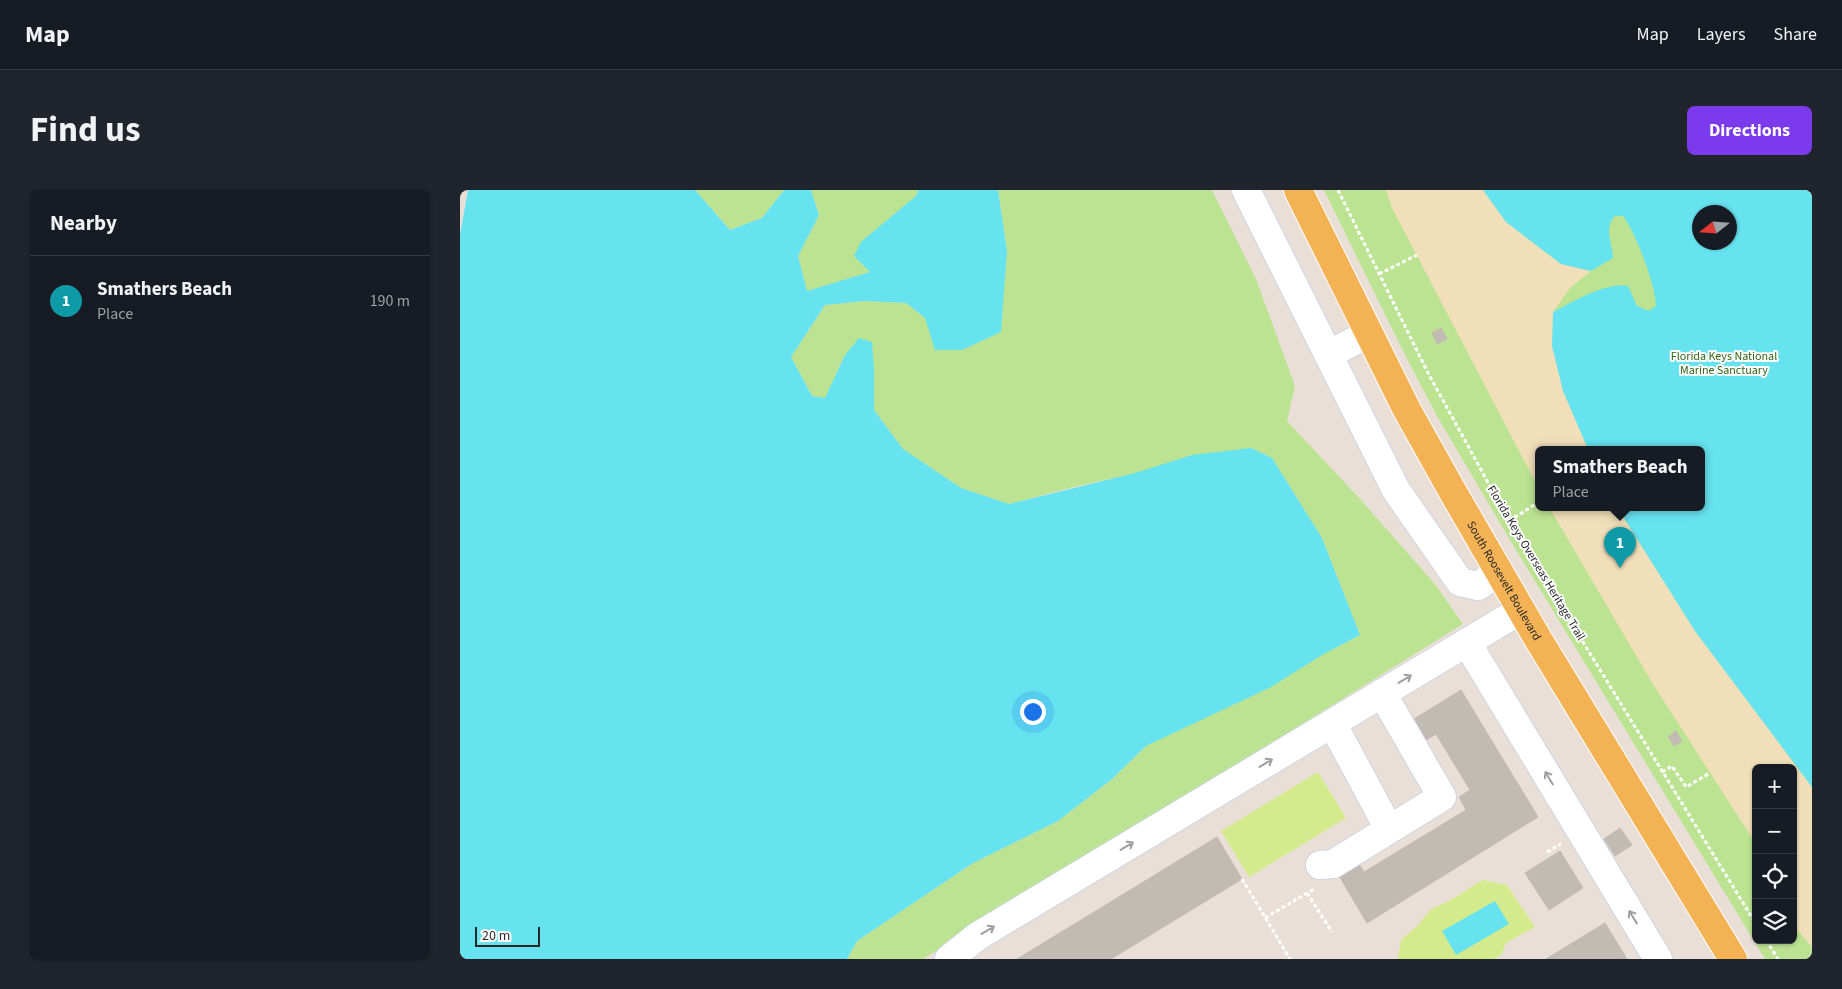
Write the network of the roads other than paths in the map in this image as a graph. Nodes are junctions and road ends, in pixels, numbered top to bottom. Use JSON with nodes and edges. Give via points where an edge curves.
{"nodes":[{"id":1,"x":1246,"y":190,"type":"edge"},
{"id":2,"x":1298,"y":190,"type":"edge"},
{"id":3,"x":1369,"y":333,"type":"junction"},
{"id":4,"x":1328,"y":355,"type":"junction"},
{"id":5,"x":1499,"y":572,"type":"junction"},
{"id":6,"x":1521,"y":610,"type":"junction"},
{"id":7,"x":1469,"y":641,"type":"junction"},
{"id":8,"x":1382,"y":693,"type":"junction"},
{"id":9,"x":1332,"y":723,"type":"junction"},
{"id":10,"x":1390,"y":829,"type":"junction"},
{"id":11,"x":1317,"y":877,"type":"road end"},
{"id":12,"x":948,"y":959,"type":"edge"},
{"id":13,"x":1658,"y":959,"type":"edge"},
{"id":14,"x":1733,"y":959,"type":"edge"}],
"edges":[{"from":1,"to":4,"type":"lane"},
{"from":2,"to":3,"type":"main road","name":"South Roosevelt Boulevard"},
{"from":3,"to":4,"type":"lane"},
{"from":3,"to":5,"type":"main road","name":"South Roosevelt Boulevard","via":[[1407,410]]},
{"from":4,"to":5,"type":"lane","via":[[1396,490],[1460,582],[1478,586]]},
{"from":5,"to":6,"type":"main road","name":"South Roosevelt Boulevard"},
{"from":6,"to":7,"type":"lane"},
{"from":6,"to":14,"type":"main road","name":"South Roosevelt Boulevard"},
{"from":8,"to":7,"type":"lane","one_way":true},
{"from":13,"to":7,"type":"lane","one_way":true,"via":[[1475,656]]},
{"from":8,"to":9,"type":"lane"},
{"from":8,"to":10,"type":"lane","via":[[1442,797]]},
{"from":9,"to":10,"type":"lane"},
{"from":12,"to":9,"type":"lane","one_way":true,"via":[[978,936]]},
{"from":10,"to":11,"type":"lane"}]}
